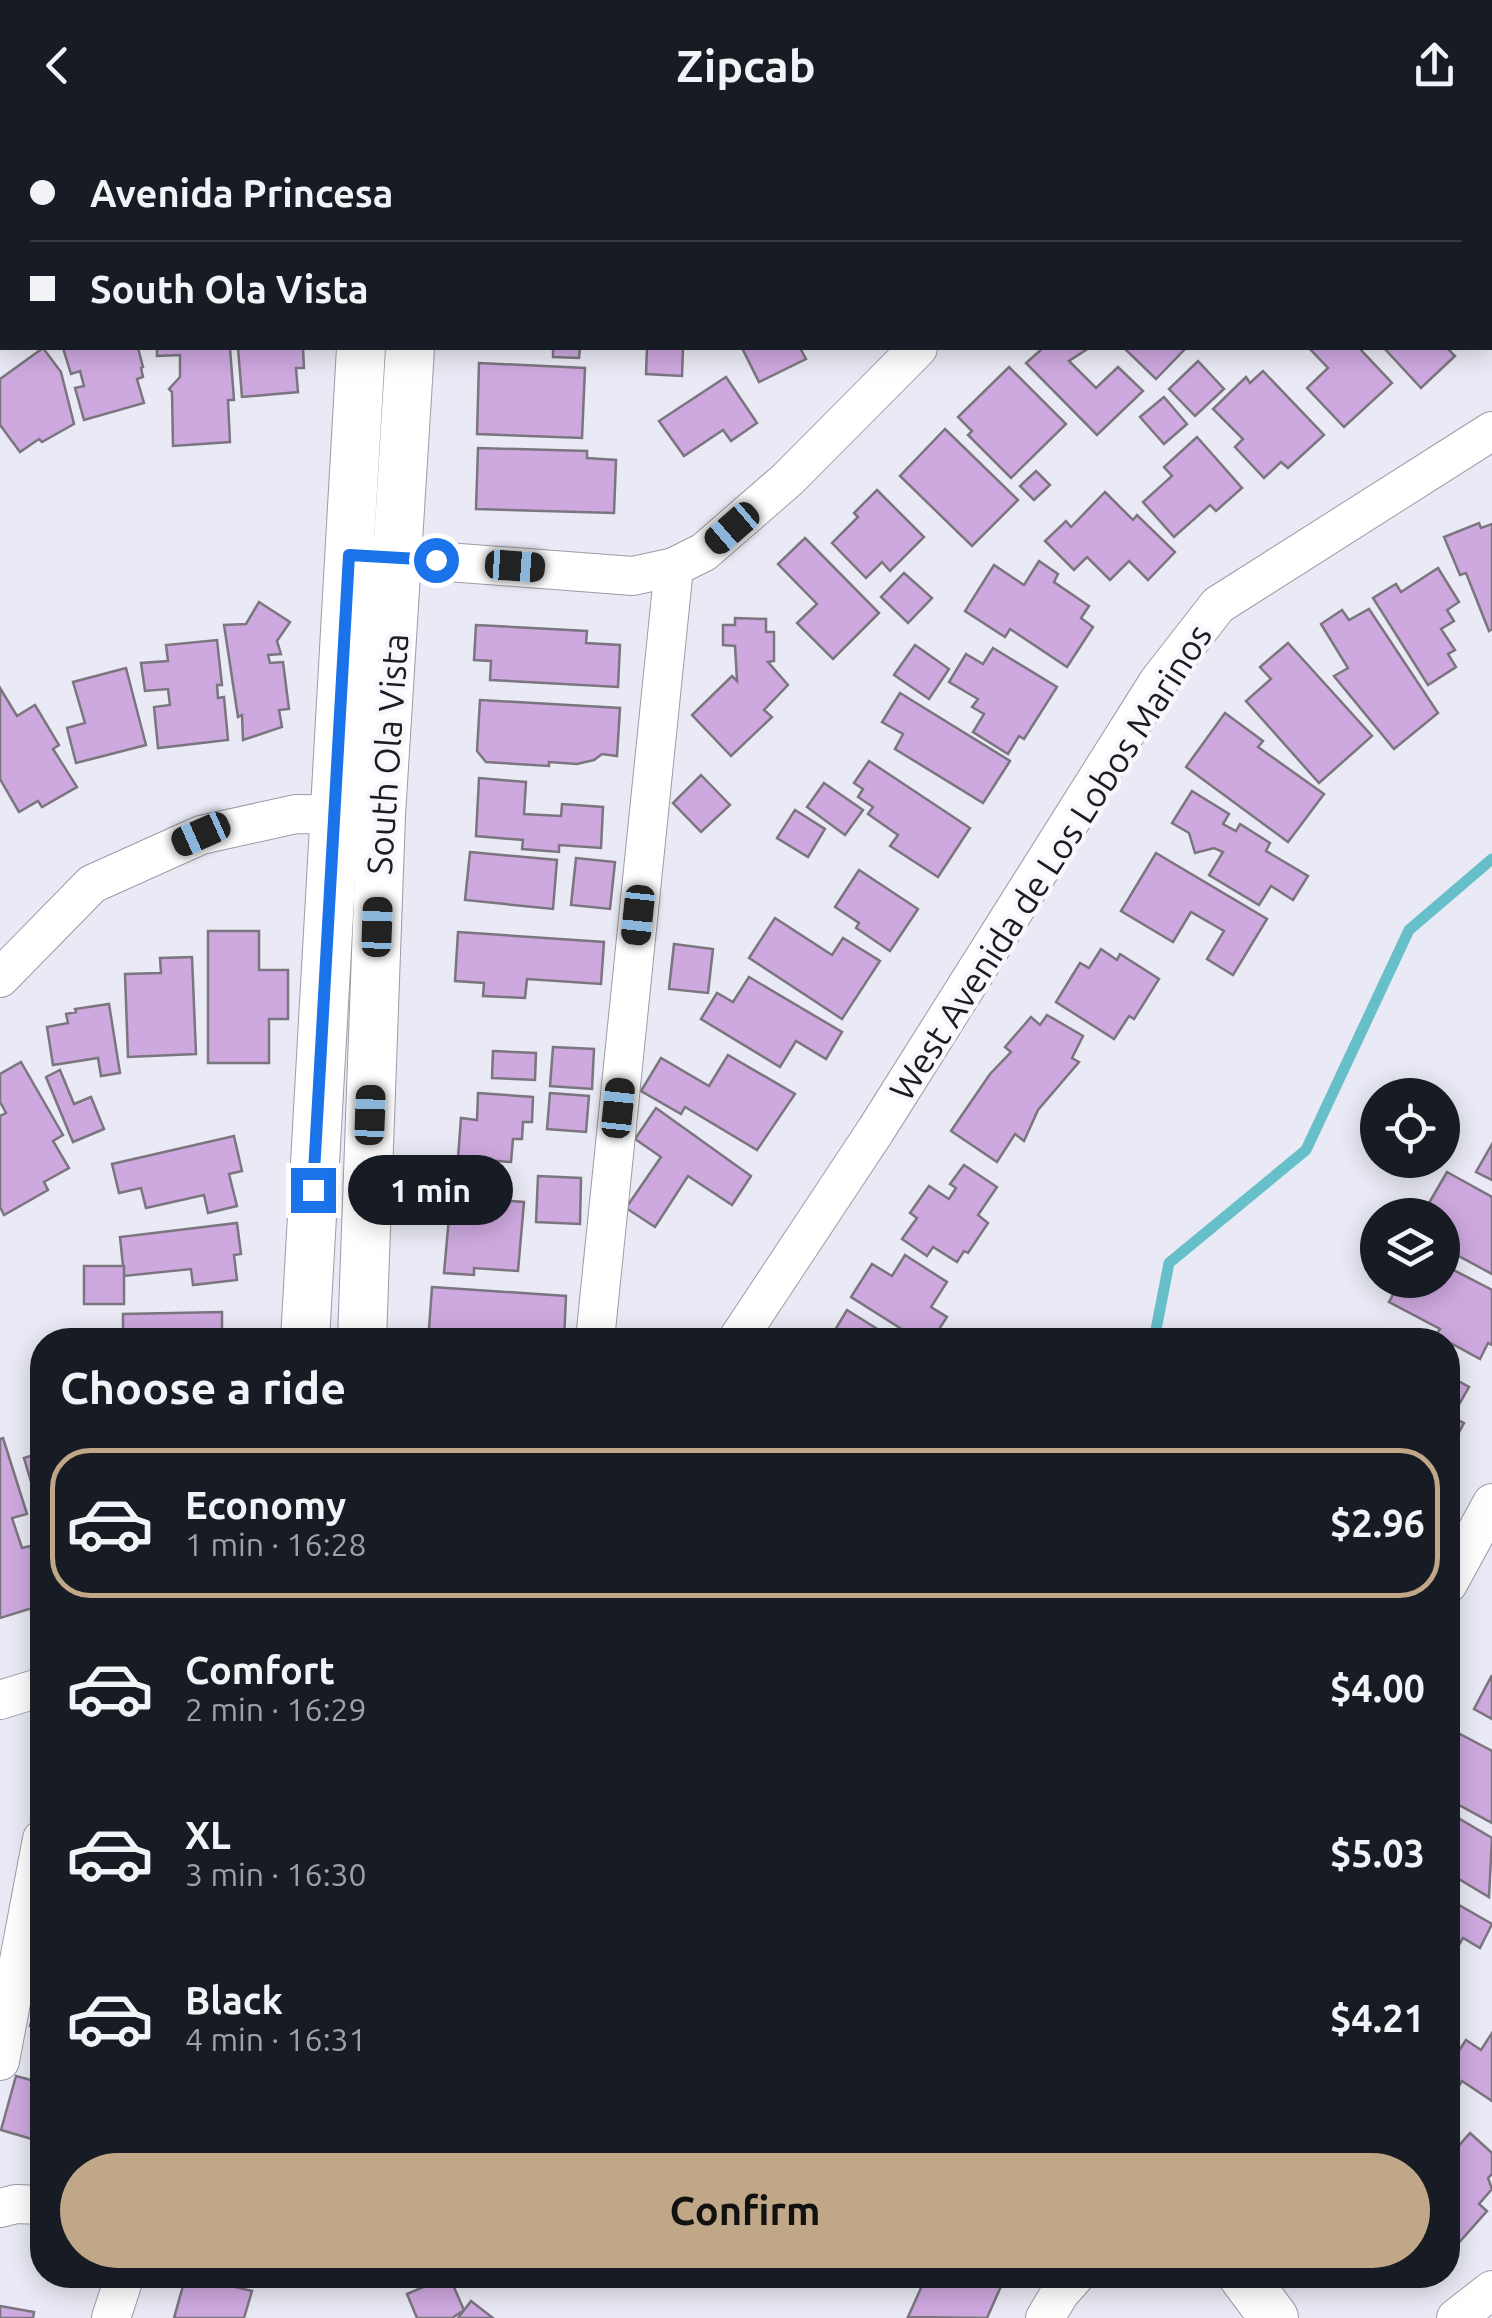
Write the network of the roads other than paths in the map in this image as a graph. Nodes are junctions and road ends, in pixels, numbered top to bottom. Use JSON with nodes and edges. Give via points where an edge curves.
{"nodes":[{"id":1,"x":361,"y":350,"type":"edge"},
{"id":2,"x":410,"y":350,"type":"edge"},
{"id":3,"x":916,"y":350,"type":"edge"},
{"id":4,"x":1492,"y":431,"type":"edge"},
{"id":5,"x":349,"y":555,"type":"junction"},
{"id":6,"x":400,"y":558,"type":"junction"},
{"id":7,"x":674,"y":567,"type":"junction"},
{"id":8,"x":333,"y":815,"type":"junction"},
{"id":9,"x":382,"y":815,"type":"junction"},
{"id":10,"x":0,"y":978,"type":"edge"},
{"id":11,"x":306,"y":1328,"type":"edge"},
{"id":12,"x":362,"y":1328,"type":"edge"},
{"id":13,"x":596,"y":1328,"type":"edge"},
{"id":14,"x":744,"y":1328,"type":"edge"},
{"id":15,"x":1492,"y":1504,"type":"edge"},
{"id":16,"x":1460,"y":1562,"type":"edge"},
{"id":17,"x":30,"y":1691,"type":"edge"},
{"id":18,"x":0,"y":1700,"type":"edge"},
{"id":19,"x":30,"y":1902,"type":"edge"},
{"id":20,"x":0,"y":2061,"type":"edge"},
{"id":21,"x":30,"y":2207,"type":"edge"},
{"id":22,"x":0,"y":2208,"type":"edge"},
{"id":23,"x":120,"y":2288,"type":"edge"},
{"id":24,"x":1064,"y":2288,"type":"edge"},
{"id":25,"x":1252,"y":2288,"type":"edge"},
{"id":26,"x":1492,"y":2290,"type":"edge"},
{"id":27,"x":110,"y":2318,"type":"edge"},
{"id":28,"x":1045,"y":2318,"type":"edge"},
{"id":29,"x":1274,"y":2318,"type":"edge"},
{"id":30,"x":1456,"y":2318,"type":"edge"}],
"edges":[{"from":1,"to":5,"type":"main road","name":"South Ola Vista"},
{"from":2,"to":6,"type":"main road","name":"South Ola Vista"},
{"from":3,"to":7,"type":"street","via":[[788,479],[704,552]]},
{"from":4,"to":14,"type":"street","name":"West Avenida de Los Lobos Marinos","via":[[1218,605],[1158,682]]},
{"from":5,"to":6,"type":"street"},
{"from":5,"to":8,"type":"main road","name":"South Ola Vista"},
{"from":6,"to":7,"type":"street","via":[[633,576]]},
{"from":6,"to":9,"type":"main road","name":"South Ola Vista"},
{"from":7,"to":13,"type":"street"},
{"from":8,"to":9,"type":"street"},
{"from":8,"to":10,"type":"street","via":[[296,814],[201,834],[92,884]]},
{"from":8,"to":11,"type":"main road","name":"South Ola Vista"},
{"from":9,"to":12,"type":"main road","name":"South Ola Vista"},
{"from":15,"to":16,"type":"street"},
{"from":17,"to":18,"type":"street"},
{"from":19,"to":20,"type":"street"},
{"from":21,"to":22,"type":"street"},
{"from":23,"to":27,"type":"street"},
{"from":24,"to":28,"type":"street"},
{"from":25,"to":29,"type":"main road"},
{"from":26,"to":30,"type":"street"}]}
